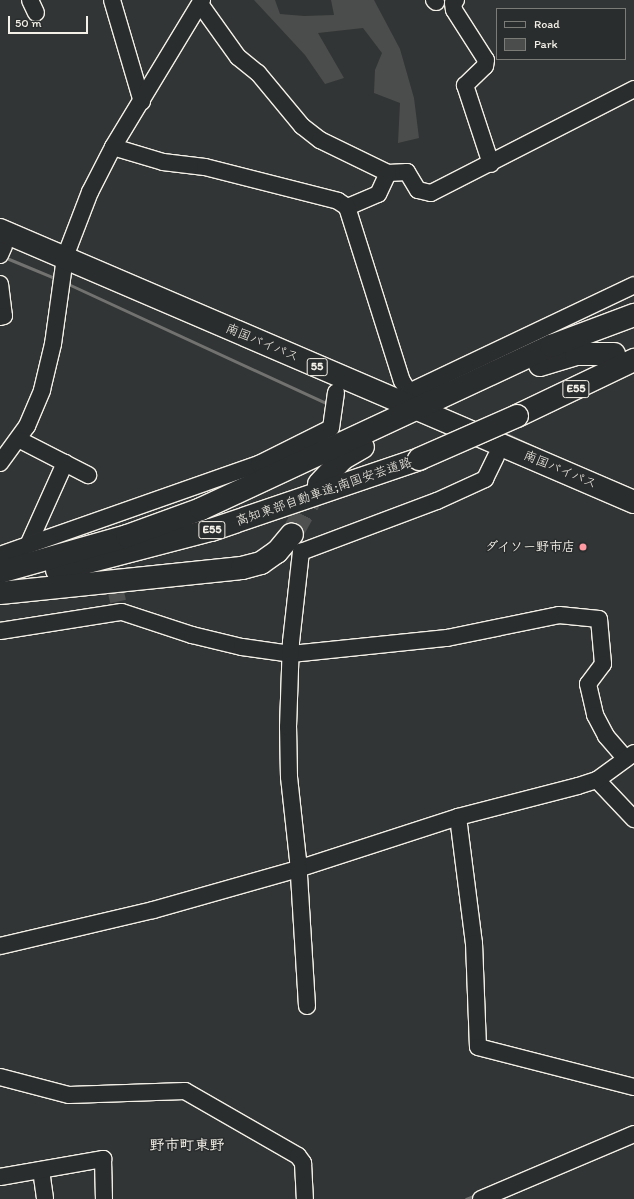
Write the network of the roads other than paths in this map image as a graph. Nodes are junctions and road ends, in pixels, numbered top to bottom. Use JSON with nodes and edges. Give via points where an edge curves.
{"nodes":[{"id":1,"x":112,"y":0,"type":"edge"},
{"id":2,"x":456,"y":0,"type":"edge"},
{"id":3,"x":201,"y":2,"type":"edge"},
{"id":4,"x":634,"y":89,"type":"edge"},
{"id":5,"x":142,"y":102,"type":"junction"},
{"id":6,"x":113,"y":146,"type":"junction"},
{"id":7,"x":491,"y":164,"type":"junction"},
{"id":8,"x":388,"y":173,"type":"junction"},
{"id":9,"x":347,"y":207,"type":"junction"},
{"id":10,"x":1,"y":244,"type":"edge"},
{"id":11,"x":62,"y":272,"type":"junction"},
{"id":12,"x":0,"y":284,"type":"edge"},
{"id":13,"x":634,"y":284,"type":"edge"},
{"id":14,"x":634,"y":315,"type":"edge"},
{"id":15,"x":0,"y":317,"type":"edge"},
{"id":16,"x":624,"y":357,"type":"edge"},
{"id":17,"x":336,"y":392,"type":"junction"},
{"id":18,"x":413,"y":411,"type":"junction"},
{"id":19,"x":18,"y":439,"type":"junction"},
{"id":20,"x":496,"y":456,"type":"junction"},
{"id":21,"x":0,"y":463,"type":"edge"},
{"id":22,"x":65,"y":463,"type":"junction"},
{"id":23,"x":88,"y":475,"type":"dead end"},
{"id":24,"x":318,"y":484,"type":"tunnel mouth"},
{"id":25,"x":634,"y":502,"type":"edge"},
{"id":26,"x":634,"y":514,"type":"edge"},
{"id":27,"x":292,"y":534,"type":"tunnel mouth"},
{"id":28,"x":29,"y":544,"type":"junction"},
{"id":29,"x":0,"y":555,"type":"edge"},
{"id":30,"x":0,"y":572,"type":"edge"},
{"id":31,"x":0,"y":582,"type":"edge"},
{"id":32,"x":0,"y":593,"type":"edge"},
{"id":33,"x":0,"y":631,"type":"edge"},
{"id":34,"x":291,"y":654,"type":"junction"},
{"id":35,"x":630,"y":756,"type":"edge"},
{"id":36,"x":597,"y":780,"type":"junction"},
{"id":37,"x":458,"y":817,"type":"junction"},
{"id":38,"x":634,"y":819,"type":"edge"},
{"id":39,"x":298,"y":869,"type":"junction"},
{"id":40,"x":0,"y":946,"type":"edge"},
{"id":41,"x":307,"y":1006,"type":"dead end"},
{"id":42,"x":0,"y":1076,"type":"edge"},
{"id":43,"x":634,"y":1087,"type":"edge"},
{"id":44,"x":634,"y":1134,"type":"edge"},
{"id":45,"x":41,"y":1170,"type":"junction"},
{"id":46,"x":0,"y":1177,"type":"edge"},
{"id":47,"x":488,"y":1198,"type":"edge"},
{"id":48,"x":45,"y":1199,"type":"edge"},
{"id":49,"x":104,"y":1199,"type":"edge"},
{"id":50,"x":304,"y":1199,"type":"edge"}],
"edges":[{"from":1,"to":5,"type":"street"},
{"from":2,"to":7,"type":"street","via":[[453,3],[454,10],[486,60],[485,66],[465,84]]},
{"from":3,"to":5,"type":"street"},
{"from":3,"to":8,"type":"street","via":[[234,52],[258,73],[302,126],[320,140]]},
{"from":4,"to":7,"type":"street"},
{"from":5,"to":6,"type":"street"},
{"from":6,"to":9,"type":"street","via":[[163,162],[205,167],[338,201]]},
{"from":6,"to":11,"type":"street","via":[[78,218]]},
{"from":7,"to":8,"type":"street","via":[[431,193],[418,190],[407,172]]},
{"from":8,"to":9,"type":"street","via":[[378,194]]},
{"from":9,"to":18,"type":"street"},
{"from":10,"to":11,"type":"highway","name":"南国バイパス","number":"55"},
{"from":11,"to":17,"type":"highway","name":"南国バイパス","number":"55"},
{"from":11,"to":18,"type":"highway","name":"南国バイパス","number":"55"},
{"from":11,"to":19,"type":"street","via":[[53,344],[42,390],[27,426]]},
{"from":12,"to":15,"type":"street","via":[[4,316]]},
{"from":13,"to":18,"type":"street"},
{"from":14,"to":18,"type":"highway","via":[[571,338]]},
{"from":16,"to":18,"type":"highway","via":[[576,354],[558,358]]},
{"from":16,"to":31,"type":"highway","name":"高知東部自動車道;南国安芸道路","number":"E55","bridge":true,"via":[[517,416],[418,459],[211,530],[134,552]]},
{"from":17,"to":18,"type":"highway","name":"南国バイパス","number":"55"},
{"from":17,"to":28,"type":"street","via":[[330,428],[222,479],[100,527]]},
{"from":18,"to":20,"type":"highway","name":"南国バイパス","number":"55"},
{"from":18,"to":24,"type":"highway","via":[[342,459]]},
{"from":18,"to":25,"type":"highway","name":"南国バイパス","number":"55"},
{"from":18,"to":30,"type":"highway","via":[[201,510],[127,536]]},
{"from":19,"to":21,"type":"street"},
{"from":19,"to":22,"type":"street"},
{"from":20,"to":26,"type":"highway","name":"南国バイパス","number":"55"},
{"from":20,"to":34,"type":"street","via":[[485,479],[437,501],[301,552]]},
{"from":22,"to":23,"type":"street"},
{"from":22,"to":28,"type":"street"},
{"from":27,"to":32,"type":"highway","via":[[277,552],[261,563],[242,568]]},
{"from":28,"to":29,"type":"street"},
{"from":33,"to":34,"type":"street","via":[[120,606],[242,647]]},
{"from":34,"to":35,"type":"street","via":[[447,638],[559,615],[599,620],[603,664],[588,684],[594,715],[606,736]]},
{"from":34,"to":39,"type":"street","via":[[289,777]]},
{"from":35,"to":36,"type":"street"},
{"from":36,"to":37,"type":"street"},
{"from":36,"to":38,"type":"street"},
{"from":37,"to":39,"type":"street"},
{"from":37,"to":43,"type":"street","via":[[474,943],[478,1047]]},
{"from":39,"to":40,"type":"street","via":[[153,910]]},
{"from":39,"to":41,"type":"street"},
{"from":42,"to":50,"type":"street","via":[[69,1095],[185,1091],[298,1156],[302,1163]]},
{"from":44,"to":47,"type":"street"},
{"from":45,"to":46,"type":"street"},
{"from":45,"to":48,"type":"street"},
{"from":45,"to":49,"type":"street","via":[[103,1159]]}]}
